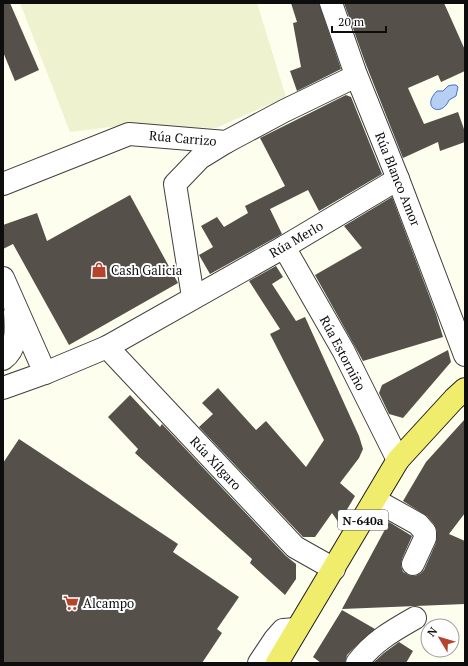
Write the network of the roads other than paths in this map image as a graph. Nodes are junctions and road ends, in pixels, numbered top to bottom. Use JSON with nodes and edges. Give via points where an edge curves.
{"nodes":[{"id":1,"x":331,"y":3,"type":"edge"},
{"id":2,"x":356,"y":76,"type":"junction"},
{"id":3,"x":226,"y":142,"type":"junction"},
{"id":4,"x":398,"y":179,"type":"junction"},
{"id":5,"x":3,"y":184,"type":"edge"},
{"id":6,"x":284,"y":247,"type":"junction"},
{"id":7,"x":3,"y":278,"type":"edge"},
{"id":8,"x":193,"y":297,"type":"junction"},
{"id":9,"x":14,"y":303,"type":"junction"},
{"id":10,"x":107,"y":347,"type":"junction"},
{"id":11,"x":465,"y":354,"type":"edge"},
{"id":12,"x":3,"y":359,"type":"edge"},
{"id":13,"x":45,"y":373,"type":"junction"},
{"id":14,"x":3,"y":388,"type":"edge"},
{"id":15,"x":465,"y":389,"type":"edge"},
{"id":16,"x":398,"y":460,"type":"junction"},
{"id":17,"x":375,"y":500,"type":"junction"},
{"id":18,"x":413,"y":564,"type":"dead end"},
{"id":19,"x":334,"y":569,"type":"junction"},
{"id":20,"x":415,"y":618,"type":"dead end"},
{"id":21,"x":298,"y":629,"type":"junction"},
{"id":22,"x":259,"y":663,"type":"edge"},
{"id":23,"x":277,"y":663,"type":"edge"},
{"id":24,"x":358,"y":663,"type":"edge"}],
"edges":[{"from":1,"to":2,"type":"street","name":"Rúa Blanco Amor"},
{"from":2,"to":3,"type":"street","name":"Rúa Carrizo"},
{"from":2,"to":4,"type":"street","name":"Rúa Blanco Amor"},
{"from":3,"to":5,"type":"street","name":"Rúa Carrizo","via":[[129,134]]},
{"from":3,"to":8,"type":"street","via":[[200,158],[175,184]]},
{"from":4,"to":6,"type":"street","name":"Rúa Merlo"},
{"from":4,"to":11,"type":"street","name":"Rúa Blanco Amor"},
{"from":6,"to":8,"type":"street","name":"Rúa Merlo"},
{"from":6,"to":16,"type":"street","name":"Rúa Estorniño","via":[[343,350]]},
{"from":7,"to":9,"type":"street"},
{"from":8,"to":10,"type":"street"},
{"from":9,"to":12,"type":"street","via":[[16,337],[11,350]]},
{"from":9,"to":13,"type":"street"},
{"from":10,"to":13,"type":"street"},
{"from":10,"to":19,"type":"street","name":"Rúa Xílgaro","via":[[295,547]]},
{"from":13,"to":14,"type":"street"},
{"from":15,"to":16,"type":"main road","number":"N-640a"},
{"from":16,"to":17,"type":"main road","number":"N-640a"},
{"from":17,"to":18,"type":"street","via":[[418,524],[425,532],[425,538]]},
{"from":17,"to":19,"type":"main road","number":"N-640a"},
{"from":19,"to":21,"type":"main road","number":"N-640a"},
{"from":20,"to":24,"type":"street","via":[[384,636]]},
{"from":21,"to":22,"type":"street","via":[[283,630]]},
{"from":21,"to":23,"type":"main road","number":"N-640a"}]}
